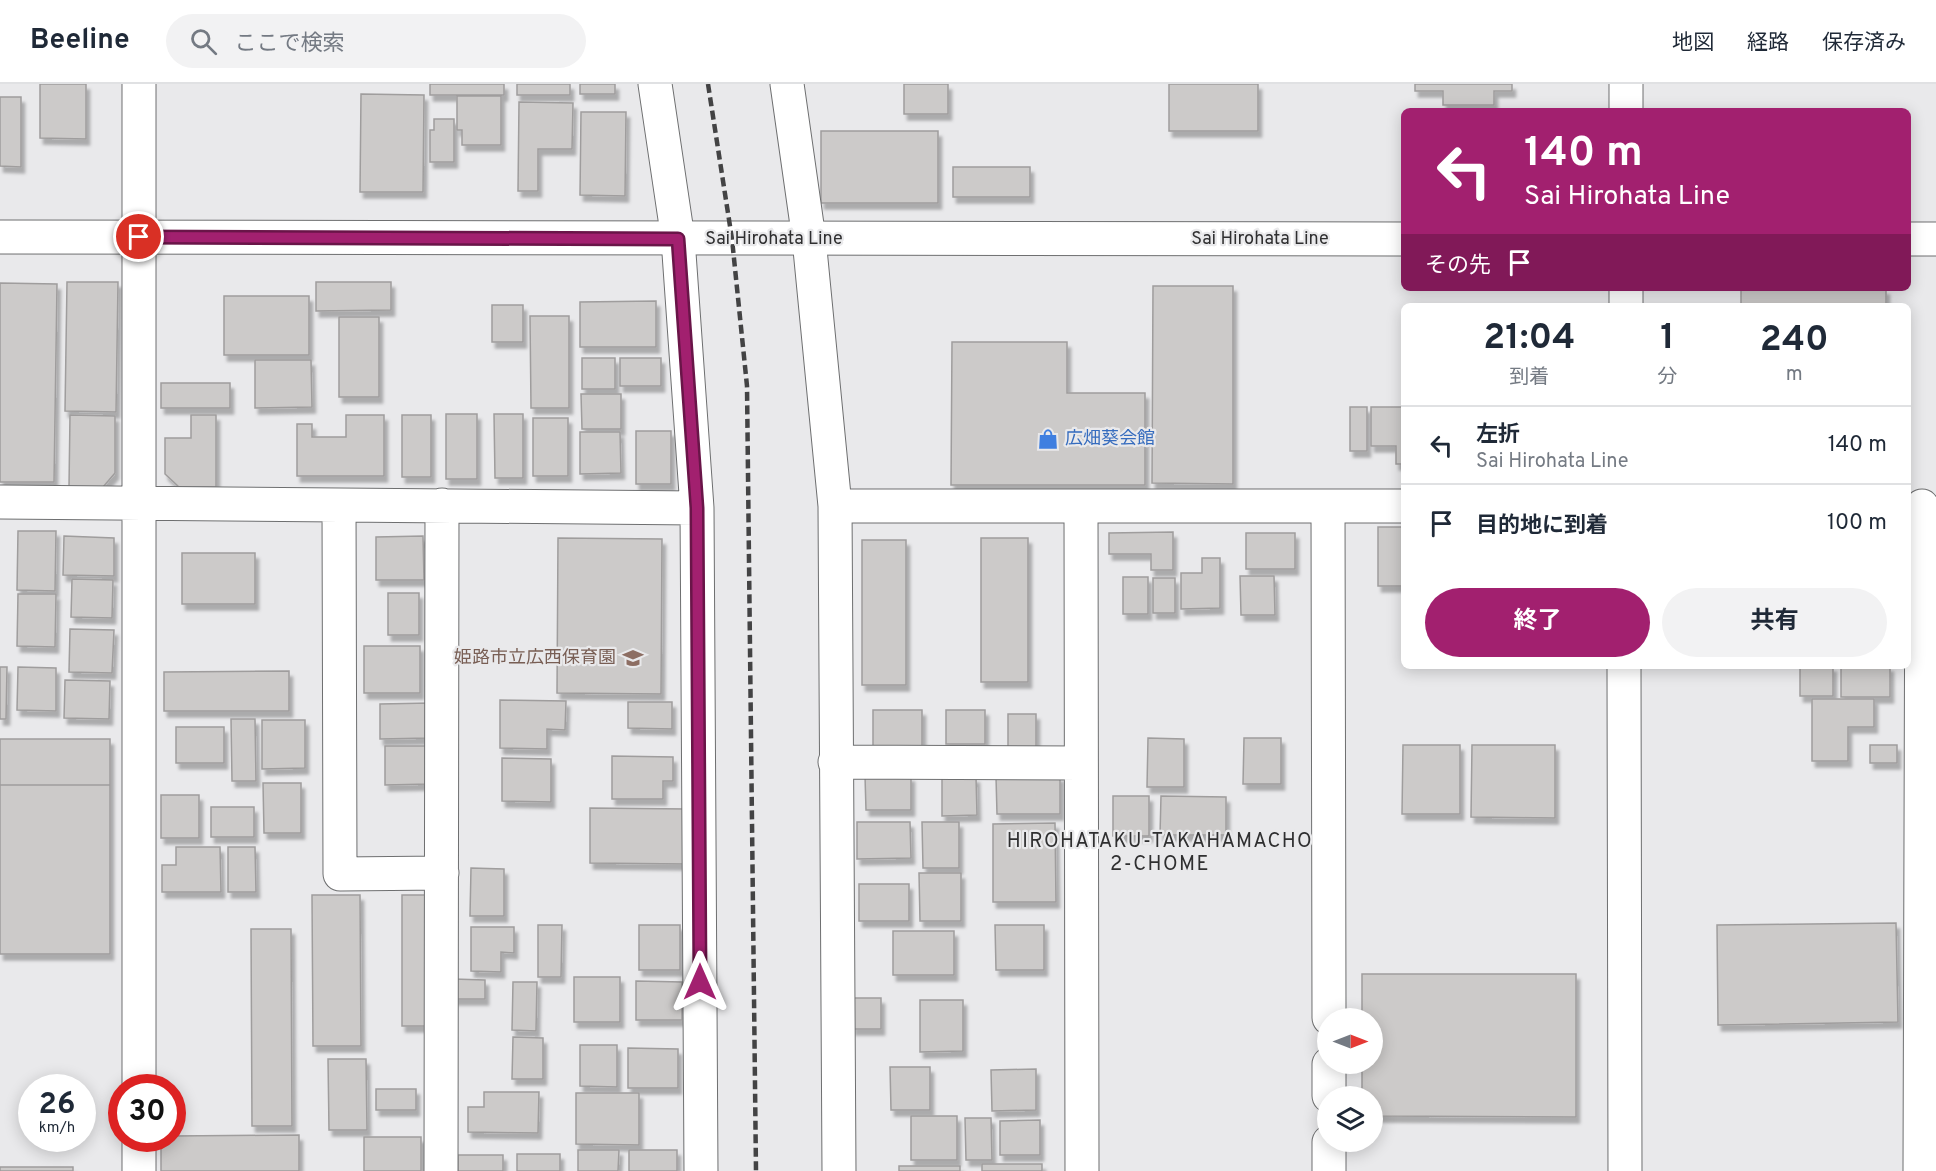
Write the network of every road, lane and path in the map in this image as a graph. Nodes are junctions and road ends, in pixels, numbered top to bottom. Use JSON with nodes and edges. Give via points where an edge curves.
{"nodes":[{"id":1,"x":139,"y":84,"type":"edge"},
{"id":2,"x":655,"y":84,"type":"edge"},
{"id":3,"x":787,"y":84,"type":"edge"},
{"id":4,"x":1626,"y":84,"type":"edge"},
{"id":5,"x":1626,"y":108,"type":"edge"},
{"id":6,"x":0,"y":237,"type":"edge"},
{"id":7,"x":139,"y":237,"type":"junction"},
{"id":8,"x":678,"y":239,"type":"junction"},
{"id":9,"x":808,"y":239,"type":"junction"},
{"id":10,"x":1401,"y":239,"type":"edge"},
{"id":11,"x":1911,"y":239,"type":"edge"},
{"id":12,"x":1936,"y":239,"type":"edge"},
{"id":13,"x":0,"y":502,"type":"edge"},
{"id":14,"x":139,"y":502,"type":"junction"},
{"id":15,"x":339,"y":504,"type":"junction"},
{"id":16,"x":442,"y":506,"type":"junction"},
{"id":17,"x":836,"y":506,"type":"junction"},
{"id":18,"x":1080,"y":506,"type":"junction"},
{"id":19,"x":1328,"y":506,"type":"junction"},
{"id":20,"x":1401,"y":506,"type":"edge"},
{"id":21,"x":1922,"y":506,"type":"edge"},
{"id":22,"x":697,"y":508,"type":"junction"},
{"id":23,"x":1624,"y":669,"type":"edge"},
{"id":24,"x":836,"y":762,"type":"junction"},
{"id":25,"x":1081,"y":764,"type":"junction"},
{"id":26,"x":442,"y":873,"type":"junction"},
{"id":27,"x":1329,"y":1008,"type":"edge"},
{"id":28,"x":139,"y":1074,"type":"edge"},
{"id":29,"x":139,"y":1152,"type":"edge"},
{"id":30,"x":1329,"y":1152,"type":"edge"},
{"id":31,"x":139,"y":1171,"type":"edge"},
{"id":32,"x":441,"y":1171,"type":"edge"},
{"id":33,"x":701,"y":1171,"type":"edge"},
{"id":34,"x":839,"y":1171,"type":"edge"},
{"id":35,"x":1082,"y":1171,"type":"edge"},
{"id":36,"x":1329,"y":1171,"type":"edge"},
{"id":37,"x":1625,"y":1171,"type":"edge"},
{"id":38,"x":1920,"y":1171,"type":"edge"}],
"edges":[{"from":1,"to":7,"type":"street"},
{"from":2,"to":8,"type":"street"},
{"from":3,"to":9,"type":"street"},
{"from":4,"to":5,"type":"street"},
{"from":6,"to":7,"type":"street","name":"Sai Hirohata Line"},
{"from":7,"to":8,"type":"street","name":"Sai Hirohata Line"},
{"from":7,"to":14,"type":"street"},
{"from":8,"to":9,"type":"street","name":"Sai Hirohata Line"},
{"from":8,"to":22,"type":"street"},
{"from":9,"to":10,"type":"street","name":"Sai Hirohata Line"},
{"from":9,"to":17,"type":"street"},
{"from":11,"to":12,"type":"street"},
{"from":13,"to":14,"type":"street"},
{"from":14,"to":15,"type":"street"},
{"from":14,"to":28,"type":"street"},
{"from":15,"to":16,"type":"street"},
{"from":15,"to":26,"type":"street","via":[[340,874]]},
{"from":16,"to":22,"type":"street"},
{"from":16,"to":26,"type":"street"},
{"from":17,"to":18,"type":"street"},
{"from":17,"to":24,"type":"street"},
{"from":18,"to":19,"type":"street"},
{"from":18,"to":25,"type":"street"},
{"from":19,"to":20,"type":"street"},
{"from":19,"to":27,"type":"street"},
{"from":21,"to":38,"type":"street"},
{"from":22,"to":33,"type":"street"},
{"from":23,"to":37,"type":"street"},
{"from":24,"to":25,"type":"street"},
{"from":24,"to":34,"type":"street"},
{"from":25,"to":35,"type":"street"},
{"from":26,"to":32,"type":"street"},
{"from":29,"to":31,"type":"street"},
{"from":30,"to":36,"type":"street"}]}
